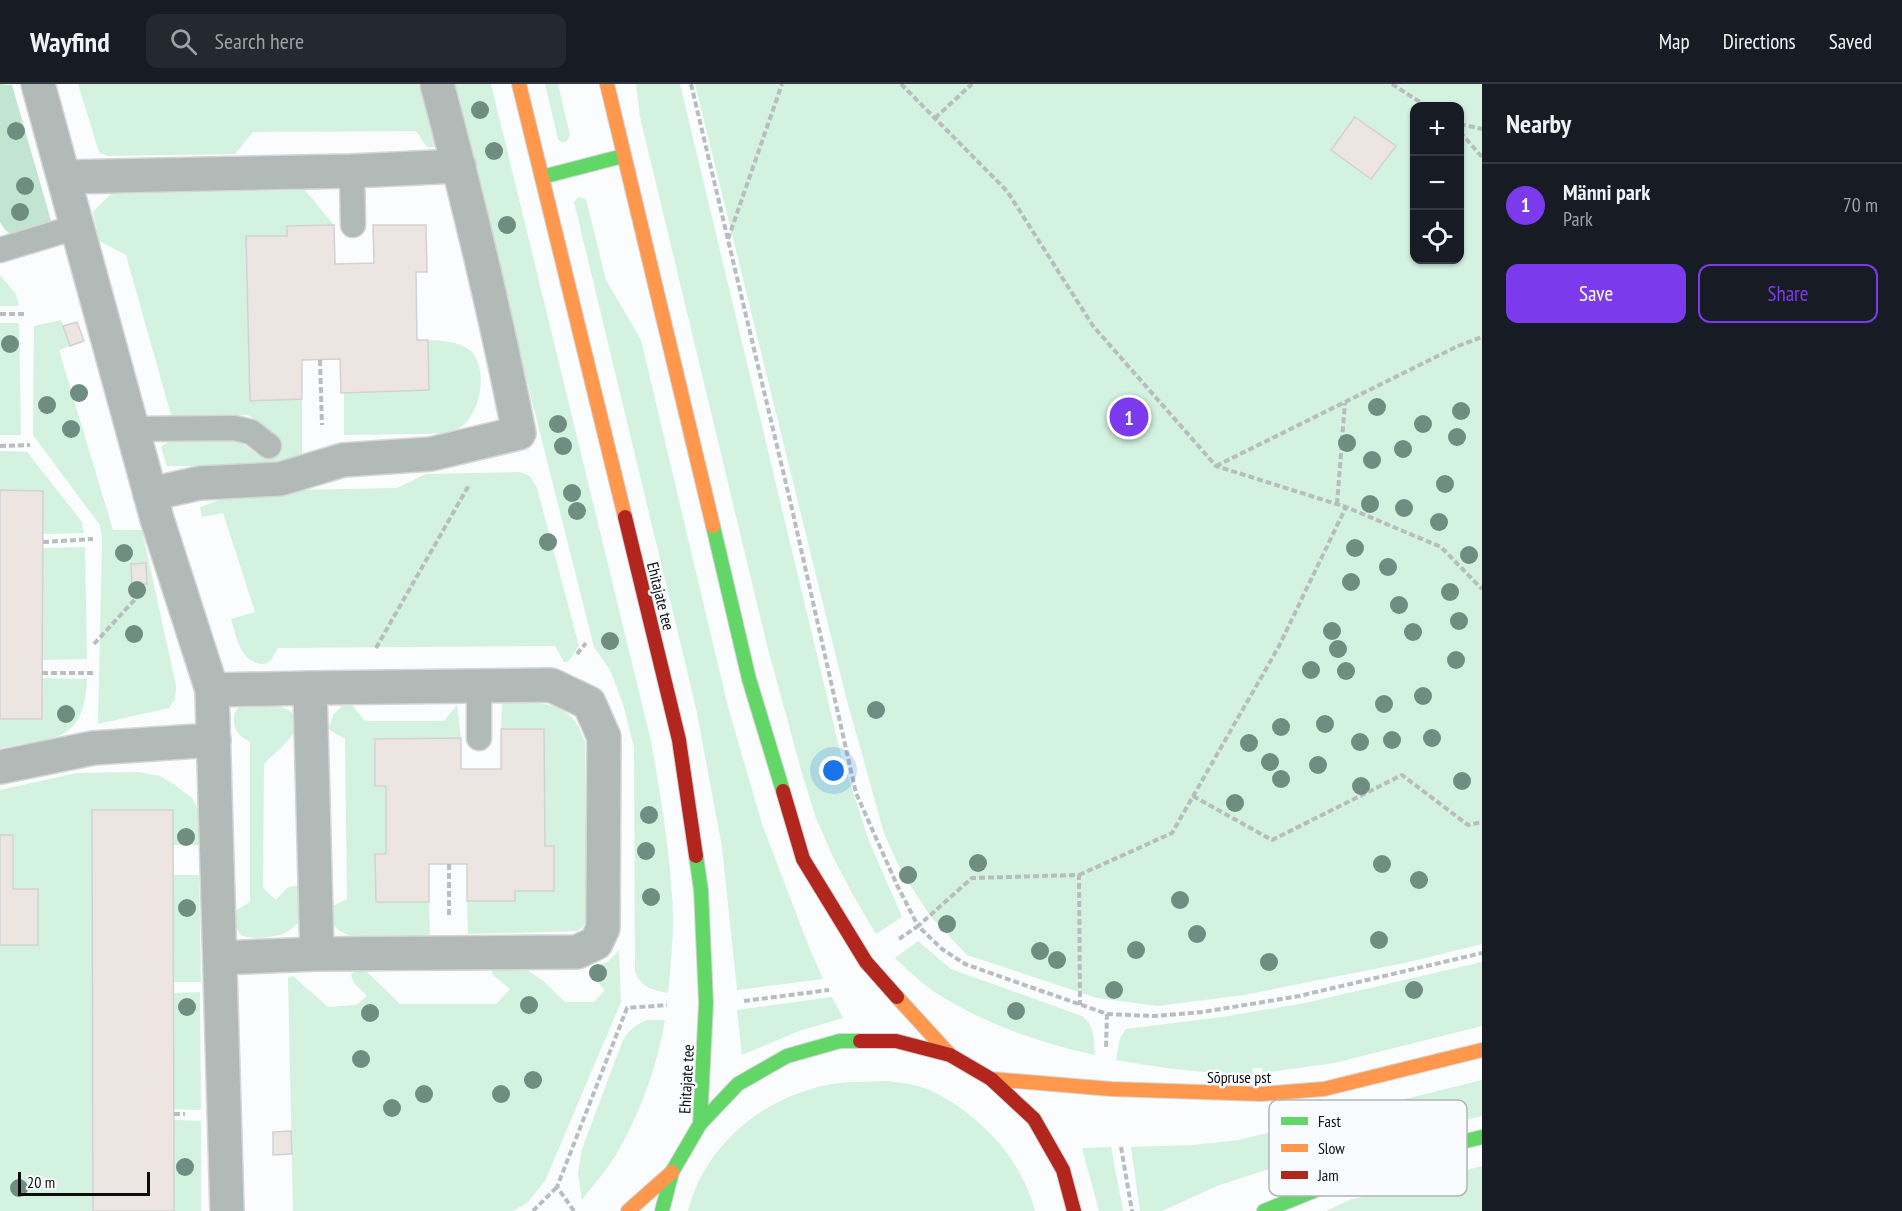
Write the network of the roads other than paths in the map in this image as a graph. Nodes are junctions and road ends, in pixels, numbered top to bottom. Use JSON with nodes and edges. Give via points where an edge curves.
{"nodes":[{"id":1,"x":38,"y":84,"type":"edge"},
{"id":2,"x":437,"y":84,"type":"edge"},
{"id":3,"x":519,"y":84,"type":"edge"},
{"id":4,"x":607,"y":84,"type":"edge"},
{"id":5,"x":623,"y":156,"type":"junction"},
{"id":6,"x":459,"y":166,"type":"junction"},
{"id":7,"x":352,"y":171,"type":"junction"},
{"id":8,"x":64,"y":177,"type":"junction"},
{"id":9,"x":542,"y":177,"type":"junction"},
{"id":10,"x":353,"y":225,"type":"dead end"},
{"id":11,"x":76,"y":227,"type":"junction"},
{"id":12,"x":0,"y":250,"type":"edge"},
{"id":13,"x":132,"y":429,"type":"junction"},
{"id":14,"x":269,"y":446,"type":"dead end"},
{"id":15,"x":150,"y":494,"type":"junction"},
{"id":16,"x":479,"y":687,"type":"junction"},
{"id":17,"x":310,"y":688,"type":"junction"},
{"id":18,"x":212,"y":690,"type":"junction"},
{"id":19,"x":479,"y":738,"type":"dead end"},
{"id":20,"x":214,"y":740,"type":"junction"},
{"id":21,"x":0,"y":767,"type":"edge"},
{"id":22,"x":317,"y":954,"type":"junction"},
{"id":23,"x":220,"y":958,"type":"junction"},
{"id":24,"x":1482,"y":1050,"type":"edge"},
{"id":25,"x":950,"y":1055,"type":"junction"},
{"id":26,"x":991,"y":1079,"type":"junction"},
{"id":27,"x":700,"y":1124,"type":"junction"},
{"id":28,"x":1482,"y":1137,"type":"edge"},
{"id":29,"x":1467,"y":1141,"type":"edge"},
{"id":30,"x":672,"y":1172,"type":"junction"},
{"id":31,"x":1301,"y":1196,"type":"edge"},
{"id":32,"x":227,"y":1211,"type":"edge"},
{"id":33,"x":628,"y":1211,"type":"edge"},
{"id":34,"x":662,"y":1211,"type":"edge"},
{"id":35,"x":1074,"y":1211,"type":"edge"},
{"id":36,"x":1264,"y":1211,"type":"edge"}],
"edges":[{"from":1,"to":8,"type":"street"},
{"from":2,"to":6,"type":"street"},
{"from":3,"to":9,"type":"main road","name":"Ehitajate tee"},
{"from":4,"to":5,"type":"main road"},
{"from":5,"to":9,"type":"main road"},
{"from":5,"to":25,"type":"main road","via":[[749,679],[803,858],[866,962]]},
{"from":6,"to":7,"type":"street"},
{"from":6,"to":15,"type":"street","via":[[519,433],[431,454],[343,460],[280,479],[200,483]]},
{"from":7,"to":8,"type":"street"},
{"from":7,"to":10,"type":"lane"},
{"from":8,"to":11,"type":"street"},
{"from":9,"to":27,"type":"main road","name":"Ehitajate tee","via":[[679,740],[701,890],[706,1003]]},
{"from":11,"to":12,"type":"lane"},
{"from":11,"to":13,"type":"street"},
{"from":13,"to":14,"type":"lane","via":[[234,428],[251,432]]},
{"from":13,"to":15,"type":"street"},
{"from":15,"to":18,"type":"street"},
{"from":16,"to":17,"type":"street"},
{"from":16,"to":19,"type":"lane"},
{"from":16,"to":22,"type":"street","via":[[551,685],[589,703],[604,737],[603,928],[596,943],[577,952]]},
{"from":17,"to":18,"type":"street"},
{"from":17,"to":22,"type":"street"},
{"from":18,"to":20,"type":"street"},
{"from":20,"to":21,"type":"street","via":[[93,748]]},
{"from":20,"to":23,"type":"street"},
{"from":22,"to":23,"type":"street"},
{"from":23,"to":32,"type":"street"},
{"from":24,"to":26,"type":"main road","name":"Sõpruse pst","via":[[1324,1089],[1261,1094],[1112,1089]]},
{"from":25,"to":26,"type":"main road"},
{"from":25,"to":27,"type":"main road","via":[[896,1041],[840,1041],[787,1056],[738,1084]]},
{"from":26,"to":35,"type":"main road","via":[[1034,1119],[1063,1170]]},
{"from":27,"to":30,"type":"main road"},
{"from":28,"to":29,"type":"main road"},
{"from":30,"to":33,"type":"main road"},
{"from":30,"to":34,"type":"main road"},
{"from":31,"to":36,"type":"main road"}]}
